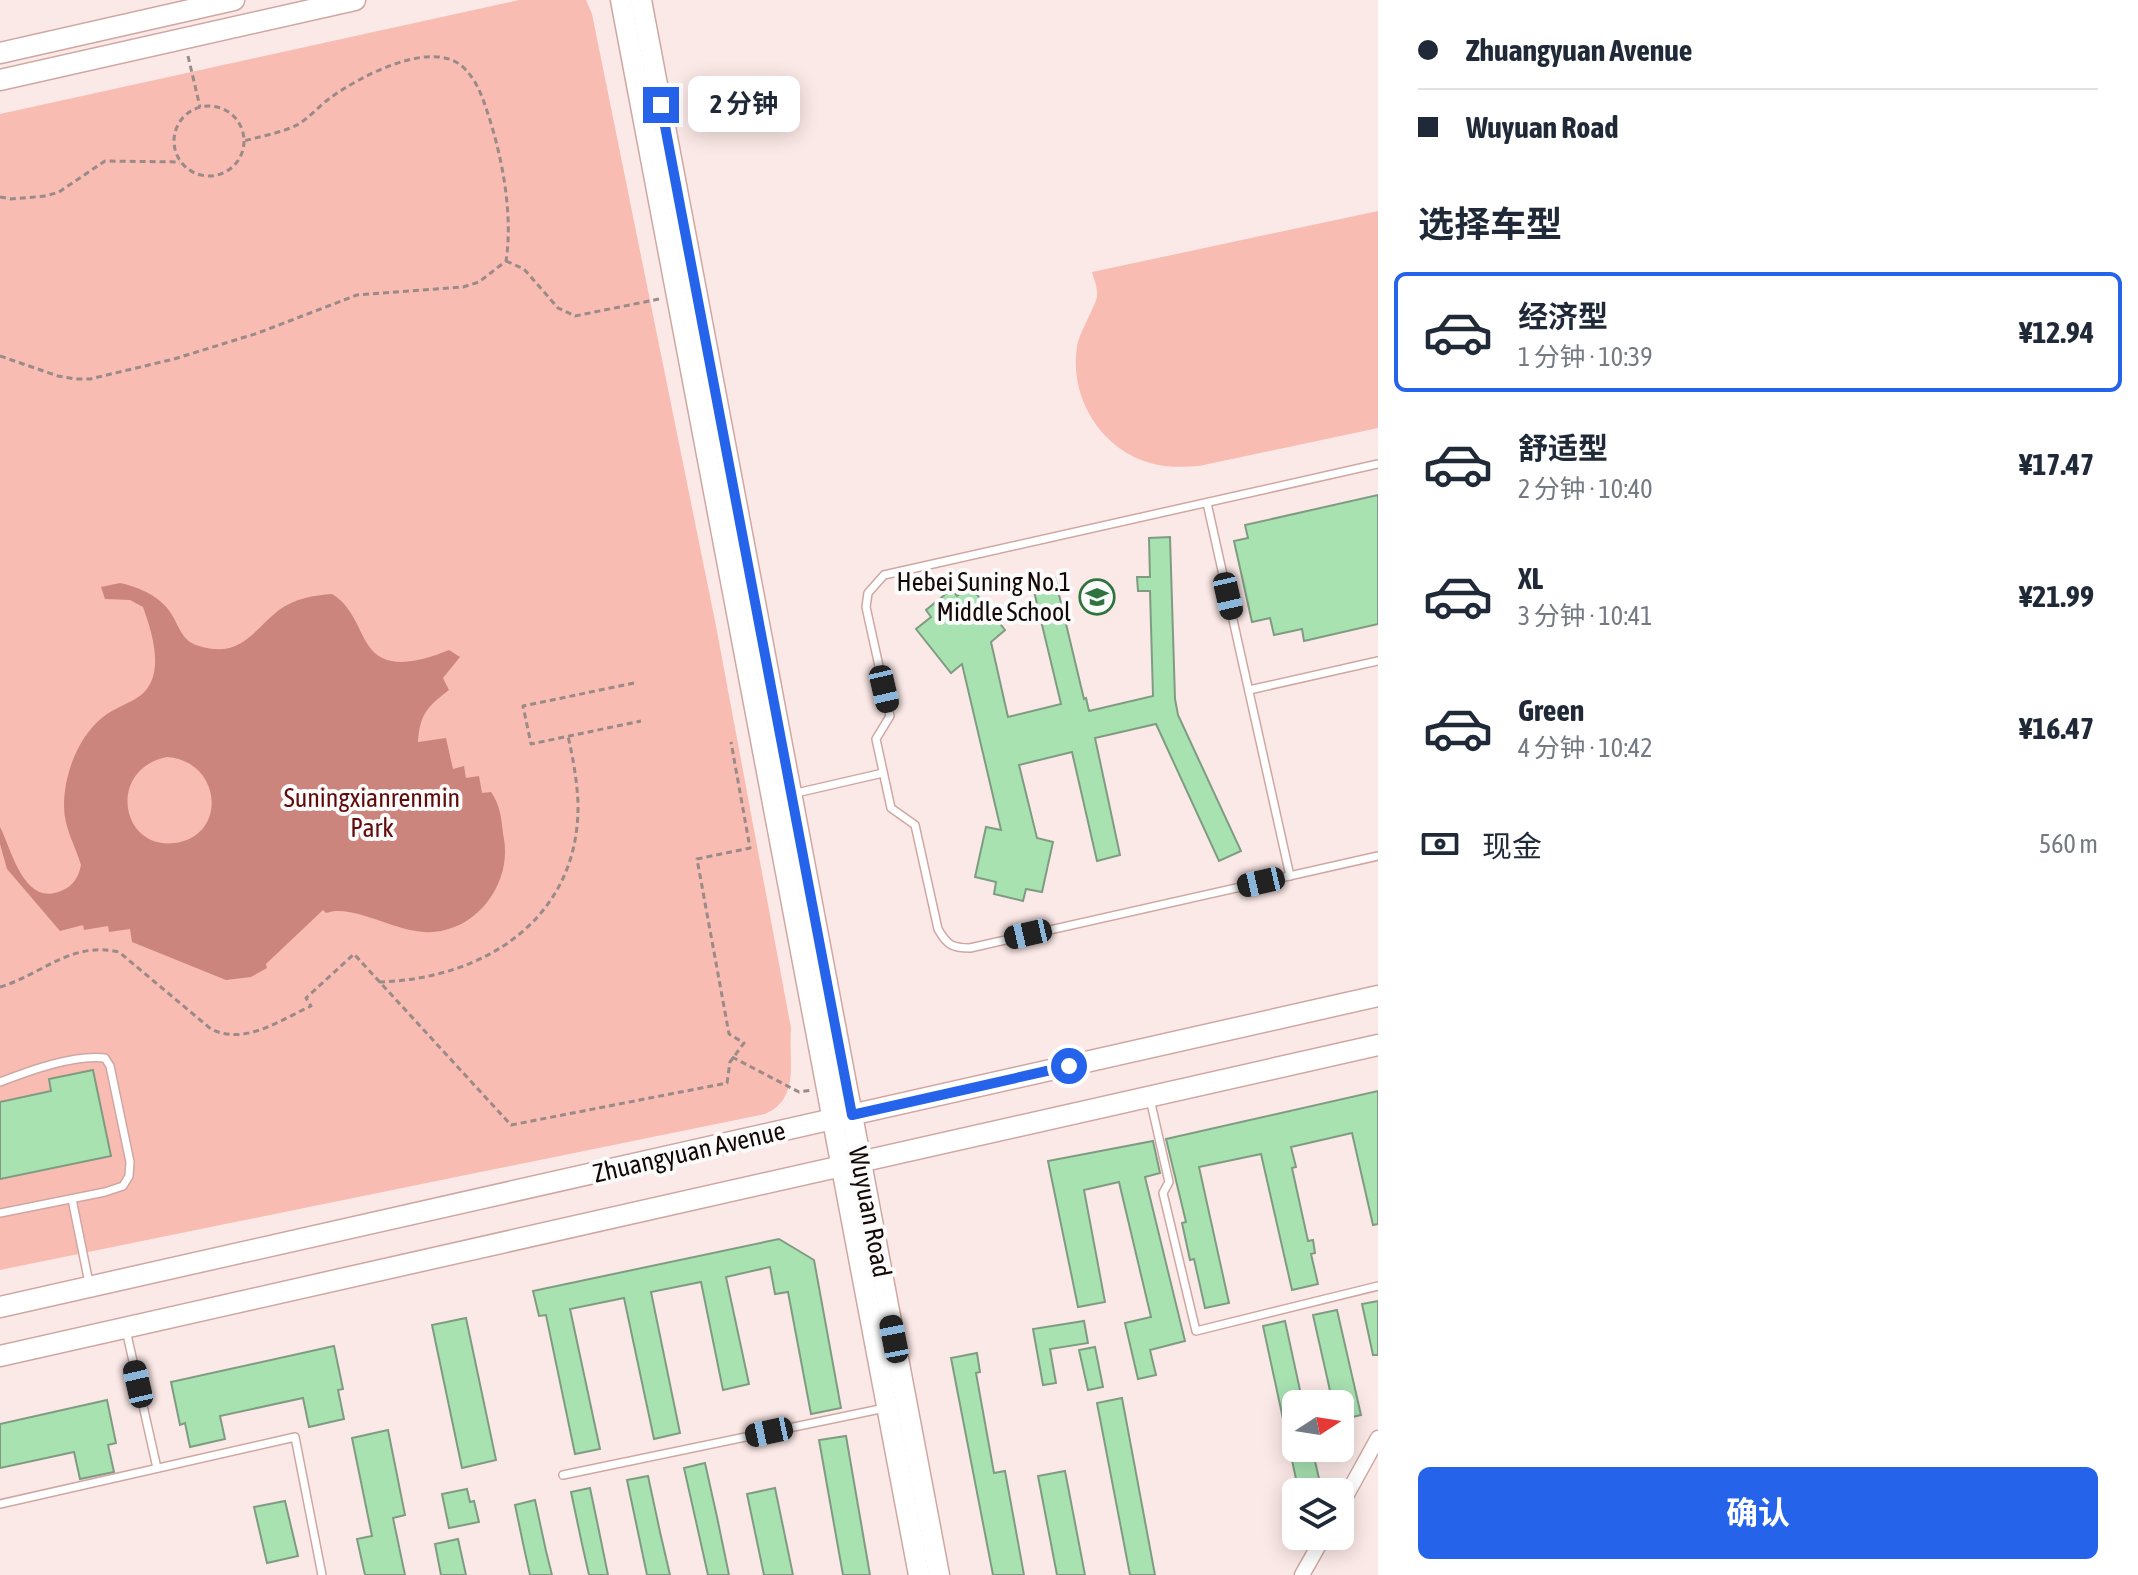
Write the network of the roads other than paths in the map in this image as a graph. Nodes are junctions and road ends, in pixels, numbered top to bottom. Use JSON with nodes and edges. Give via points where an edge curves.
{"nodes":[{"id":1,"x":234,"y":0,"type":"edge"},
{"id":2,"x":355,"y":0,"type":"edge"},
{"id":3,"x":621,"y":0,"type":"edge"},
{"id":4,"x":641,"y":0,"type":"edge"},
{"id":5,"x":0,"y":53,"type":"edge"},
{"id":6,"x":0,"y":80,"type":"edge"},
{"id":7,"x":1378,"y":464,"type":"edge"},
{"id":8,"x":1207,"y":503,"type":"junction"},
{"id":9,"x":1378,"y":661,"type":"edge"},
{"id":10,"x":1249,"y":690,"type":"junction"},
{"id":11,"x":883,"y":773,"type":"junction"},
{"id":12,"x":791,"y":794,"type":"junction"},
{"id":13,"x":1378,"y":856,"type":"edge"},
{"id":14,"x":1290,"y":876,"type":"junction"},
{"id":15,"x":1378,"y":996,"type":"edge"},
{"id":16,"x":1378,"y":1045,"type":"edge"},
{"id":17,"x":0,"y":1082,"type":"edge"},
{"id":18,"x":1149,"y":1097,"type":"junction"},
{"id":19,"x":842,"y":1117,"type":"junction"},
{"id":20,"x":851,"y":1164,"type":"junction"},
{"id":21,"x":72,"y":1199,"type":"junction"},
{"id":22,"x":0,"y":1213,"type":"edge"},
{"id":23,"x":1378,"y":1286,"type":"edge"},
{"id":24,"x":90,"y":1287,"type":"junction"},
{"id":25,"x":0,"y":1307,"type":"edge"},
{"id":26,"x":126,"y":1328,"type":"junction"},
{"id":27,"x":0,"y":1356,"type":"edge"},
{"id":28,"x":887,"y":1408,"type":"junction"},
{"id":29,"x":1378,"y":1438,"type":"edge"},
{"id":30,"x":157,"y":1468,"type":"junction"},
{"id":31,"x":563,"y":1475,"type":"dead end"},
{"id":32,"x":1354,"y":1482,"type":"edge"},
{"id":33,"x":0,"y":1504,"type":"edge"},
{"id":34,"x":1316,"y":1550,"type":"edge"},
{"id":35,"x":322,"y":1575,"type":"edge"},
{"id":36,"x":919,"y":1575,"type":"edge"},
{"id":37,"x":939,"y":1575,"type":"edge"},
{"id":38,"x":1302,"y":1575,"type":"edge"}],
"edges":[{"from":1,"to":5,"type":"main road"},
{"from":2,"to":6,"type":"main road"},
{"from":3,"to":19,"type":"main road","name":"Wuyuan Road","via":[[826,1087]]},
{"from":4,"to":12,"type":"main road","name":"Wuyuan Road"},
{"from":7,"to":8,"type":"lane"},
{"from":8,"to":10,"type":"lane"},
{"from":8,"to":11,"type":"lane","via":[[884,575],[868,593],[866,607],[890,716],[876,739]]},
{"from":9,"to":10,"type":"lane"},
{"from":10,"to":14,"type":"lane"},
{"from":11,"to":12,"type":"lane"},
{"from":11,"to":14,"type":"lane","via":[[891,808],[915,825],[938,929],[953,948]]},
{"from":12,"to":19,"type":"main road","name":"Wuyuan Road"},
{"from":13,"to":14,"type":"lane"},
{"from":15,"to":19,"type":"main road","name":"Zhuangyuan Avenue"},
{"from":16,"to":18,"type":"main road","name":"Zhuangyuan Avenue"},
{"from":17,"to":21,"type":"lane","via":[[95,1056],[110,1066],[129,1176],[123,1186]]},
{"from":18,"to":20,"type":"main road","name":"Zhuangyuan Avenue"},
{"from":18,"to":23,"type":"lane","via":[[1169,1182],[1163,1193],[1196,1331]]},
{"from":19,"to":20,"type":"main road","name":"Wuyuan Road"},
{"from":19,"to":24,"type":"main road","name":"Zhuangyuan Avenue"},
{"from":20,"to":26,"type":"main road","name":"Zhuangyuan Avenue"},
{"from":20,"to":28,"type":"main road","name":"Wuyuan Road"},
{"from":20,"to":37,"type":"main road","name":"Wuyuan Road"},
{"from":21,"to":22,"type":"lane"},
{"from":21,"to":24,"type":"lane"},
{"from":24,"to":25,"type":"main road","name":"Zhuangyuan Avenue"},
{"from":26,"to":27,"type":"main road","name":"Zhuangyuan Avenue"},
{"from":26,"to":30,"type":"lane"},
{"from":28,"to":31,"type":"lane"},
{"from":28,"to":36,"type":"main road","name":"Wuyuan Road"},
{"from":29,"to":32,"type":"street"},
{"from":30,"to":33,"type":"lane"},
{"from":30,"to":35,"type":"lane","via":[[295,1437]]},
{"from":34,"to":38,"type":"street"}]}
